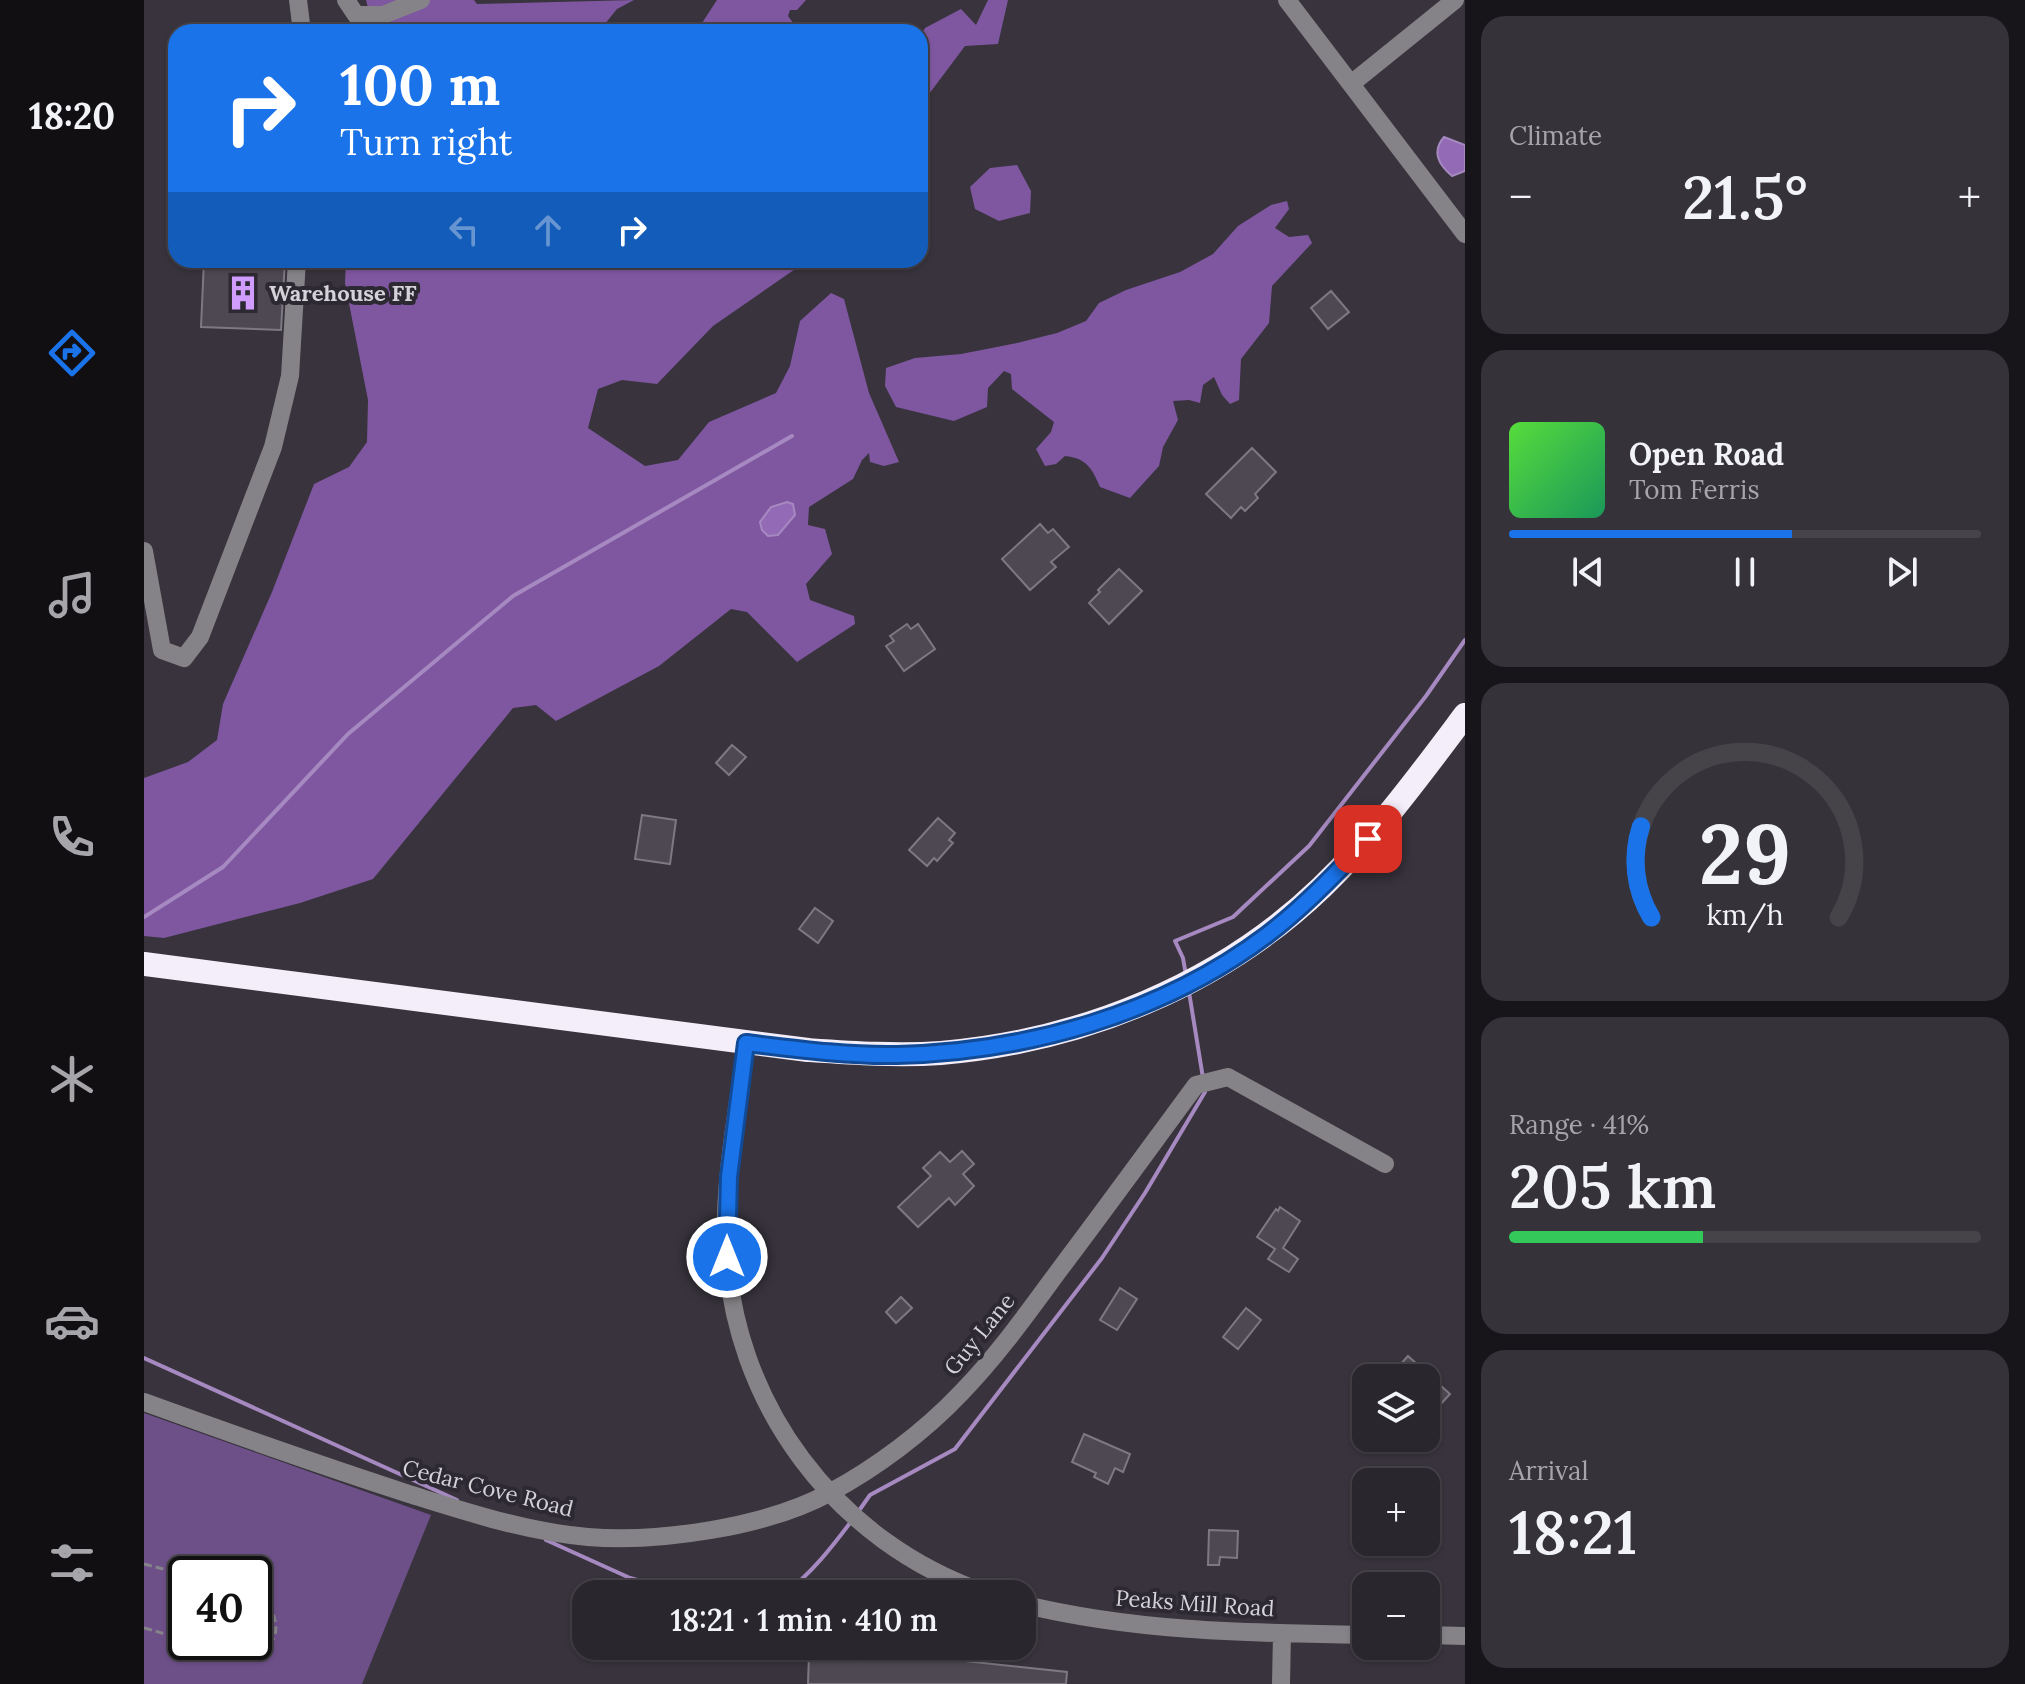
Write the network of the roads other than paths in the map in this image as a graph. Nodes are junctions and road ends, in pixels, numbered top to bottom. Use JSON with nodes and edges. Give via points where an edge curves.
{"nodes":[{"id":1,"x":298,"y":0,"type":"edge"},
{"id":2,"x":346,"y":0,"type":"edge"},
{"id":3,"x":421,"y":0,"type":"edge"},
{"id":4,"x":1287,"y":0,"type":"edge"},
{"id":5,"x":1455,"y":0,"type":"edge"},
{"id":6,"x":301,"y":24,"type":"edge"},
{"id":7,"x":1351,"y":84,"type":"junction"},
{"id":8,"x":1465,"y":234,"type":"edge"},
{"id":9,"x":297,"y":268,"type":"edge"},
{"id":10,"x":144,"y":551,"type":"edge"},
{"id":11,"x":1465,"y":715,"type":"edge"},
{"id":12,"x":144,"y":964,"type":"edge"},
{"id":13,"x":746,"y":1043,"type":"junction"},
{"id":14,"x":1385,"y":1164,"type":"dead end"},
{"id":15,"x":144,"y":1402,"type":"edge"},
{"id":16,"x":829,"y":1493,"type":"junction"},
{"id":17,"x":953,"y":1580,"type":"edge"},
{"id":18,"x":1036,"y":1607,"type":"edge"},
{"id":19,"x":1282,"y":1633,"type":"junction"},
{"id":20,"x":1352,"y":1635,"type":"edge"},
{"id":21,"x":1440,"y":1635,"type":"edge"},
{"id":22,"x":1465,"y":1636,"type":"edge"},
{"id":23,"x":1281,"y":1684,"type":"edge"}],
"edges":[{"from":1,"to":6,"type":"street"},
{"from":2,"to":3,"type":"street","via":[[356,15],[383,15]]},
{"from":4,"to":7,"type":"street"},
{"from":5,"to":7,"type":"street"},
{"from":7,"to":8,"type":"street"},
{"from":9,"to":10,"type":"street","via":[[290,376],[273,447],[200,637],[184,658],[162,650]]},
{"from":11,"to":13,"type":"highway","via":[[1386,817],[1322,887],[1254,944],[1159,996],[1058,1033],[974,1050],[870,1054]]},
{"from":12,"to":13,"type":"highway"},
{"from":13,"to":16,"type":"street","via":[[727,1207],[733,1309],[772,1416]]},
{"from":14,"to":16,"type":"street","name":"Guy Lane","via":[[1228,1077],[1196,1085],[961,1394],[919,1431]]},
{"from":15,"to":16,"type":"street","name":"Cedar Cove Road","via":[[405,1493],[559,1534],[614,1539],[688,1533],[769,1515]]},
{"from":16,"to":17,"type":"street","via":[[902,1554]]},
{"from":18,"to":19,"type":"street","name":"Peaks Mill Road","via":[[1126,1624]]},
{"from":19,"to":20,"type":"street","name":"Peaks Mill Road"},
{"from":19,"to":23,"type":"street"},
{"from":21,"to":22,"type":"street"}]}
